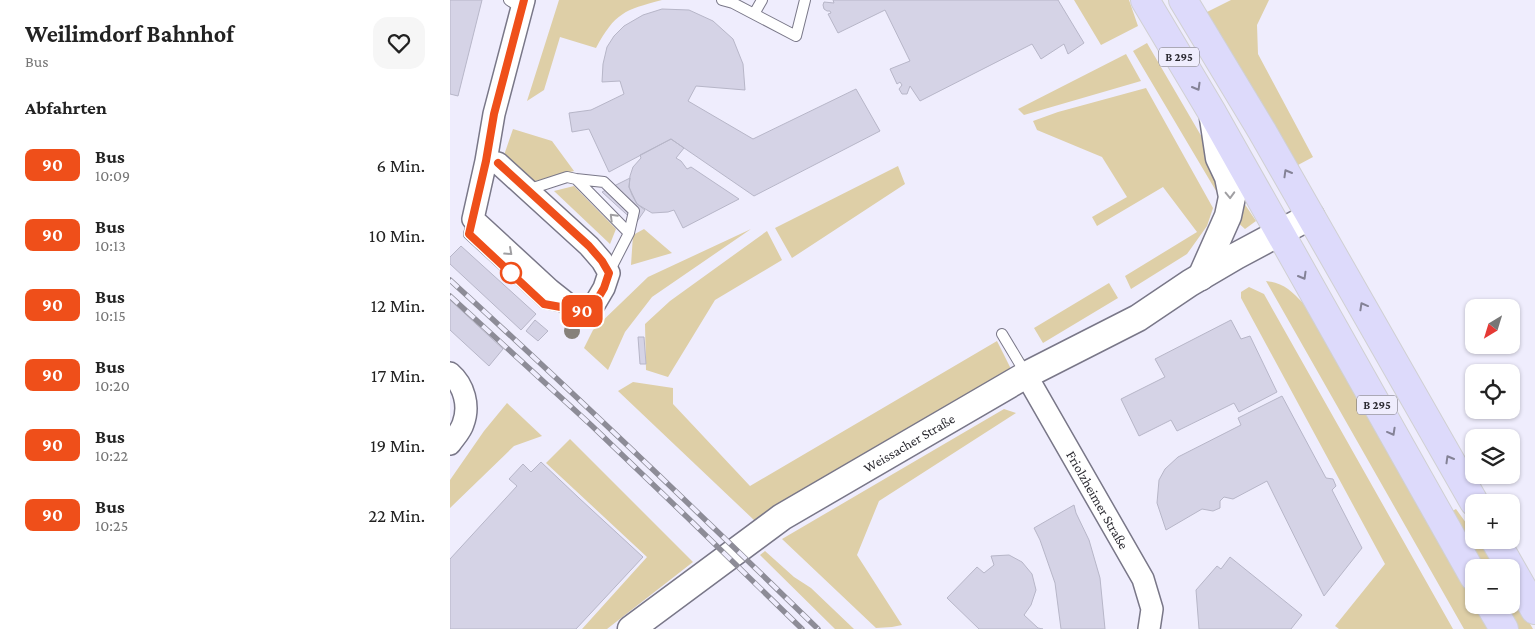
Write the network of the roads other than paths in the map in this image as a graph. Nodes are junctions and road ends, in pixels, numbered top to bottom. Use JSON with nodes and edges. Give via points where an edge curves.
{"nodes":[{"id":1,"x":722,"y":0,"type":"edge"},
{"id":2,"x":762,"y":0,"type":"edge"},
{"id":3,"x":805,"y":0,"type":"edge"},
{"id":4,"x":1145,"y":0,"type":"edge"},
{"id":5,"x":1183,"y":0,"type":"edge"},
{"id":6,"x":518,"y":3,"type":"edge"},
{"id":7,"x":754,"y":14,"type":"junction"},
{"id":8,"x":1212,"y":114,"type":"junction"},
{"id":9,"x":486,"y":161,"type":"junction"},
{"id":10,"x":576,"y":179,"type":"junction"},
{"id":11,"x":527,"y":190,"type":"junction"},
{"id":12,"x":1311,"y":216,"type":"junction"},
{"id":13,"x":628,"y":233,"type":"junction"},
{"id":14,"x":1279,"y":233,"type":"junction"},
{"id":15,"x":609,"y":273,"type":"junction"},
{"id":16,"x":1201,"y":276,"type":"junction"},
{"id":17,"x":1002,"y":334,"type":"dead end"},
{"id":18,"x":450,"y":373,"type":"edge"},
{"id":19,"x":1026,"y":375,"type":"junction"},
{"id":20,"x":450,"y":444,"type":"edge"},
{"id":21,"x":1469,"y":494,"type":"edge"},
{"id":22,"x":1465,"y":561,"type":"edge"},
{"id":23,"x":1520,"y":584,"type":"edge"},
{"id":24,"x":1535,"y":610,"type":"edge"},
{"id":25,"x":1495,"y":614,"type":"edge"},
{"id":26,"x":631,"y":629,"type":"edge"},
{"id":27,"x":1149,"y":629,"type":"edge"},
{"id":28,"x":1504,"y":629,"type":"edge"}],
"edges":[{"from":1,"to":7,"type":"lane"},
{"from":2,"to":7,"type":"lane"},
{"from":3,"to":7,"type":"lane","via":[[796,36]]},
{"from":4,"to":8,"type":"main road","number":"B 295","one_way":true},
{"from":12,"to":5,"type":"main road","number":"B 295","one_way":true},
{"from":6,"to":9,"type":"street"},
{"from":8,"to":14,"type":"main road","number":"B 295"},
{"from":8,"to":16,"type":"street","one_way":true,"via":[[1219,158],[1228,177],[1232,197],[1228,216]]},
{"from":9,"to":11,"type":"street","via":[[498,163]]},
{"from":9,"to":15,"type":"street","one_way":true,"via":[[473,219],[550,290],[574,309],[583,311],[594,305]]},
{"from":10,"to":11,"type":"lane","via":[[567,177]]},
{"from":13,"to":10,"type":"lane","one_way":true},
{"from":10,"to":13,"type":"lane","via":[[604,182],[634,211]]},
{"from":11,"to":15,"type":"street","via":[[589,246]]},
{"from":12,"to":14,"type":"street","name":"Weissacher Straße"},
{"from":21,"to":12,"type":"main road","number":"B 295","one_way":true},
{"from":13,"to":15,"type":"lane"},
{"from":14,"to":16,"type":"street","name":"Weissacher Straße"},
{"from":14,"to":22,"type":"main road","number":"B 295","one_way":true},
{"from":16,"to":19,"type":"street","name":"Weissacher Straße","via":[[1138,318]]},
{"from":17,"to":19,"type":"lane"},
{"from":18,"to":20,"type":"street","via":[[456,378],[467,406],[463,425]]},
{"from":19,"to":26,"type":"street","name":"Weissacher Straße","via":[[782,517]]},
{"from":19,"to":27,"type":"street","name":"Friolzheimer Straße","via":[[1144,579],[1152,609]]},
{"from":23,"to":24,"type":"main road"},
{"from":25,"to":28,"type":"main road"}]}
